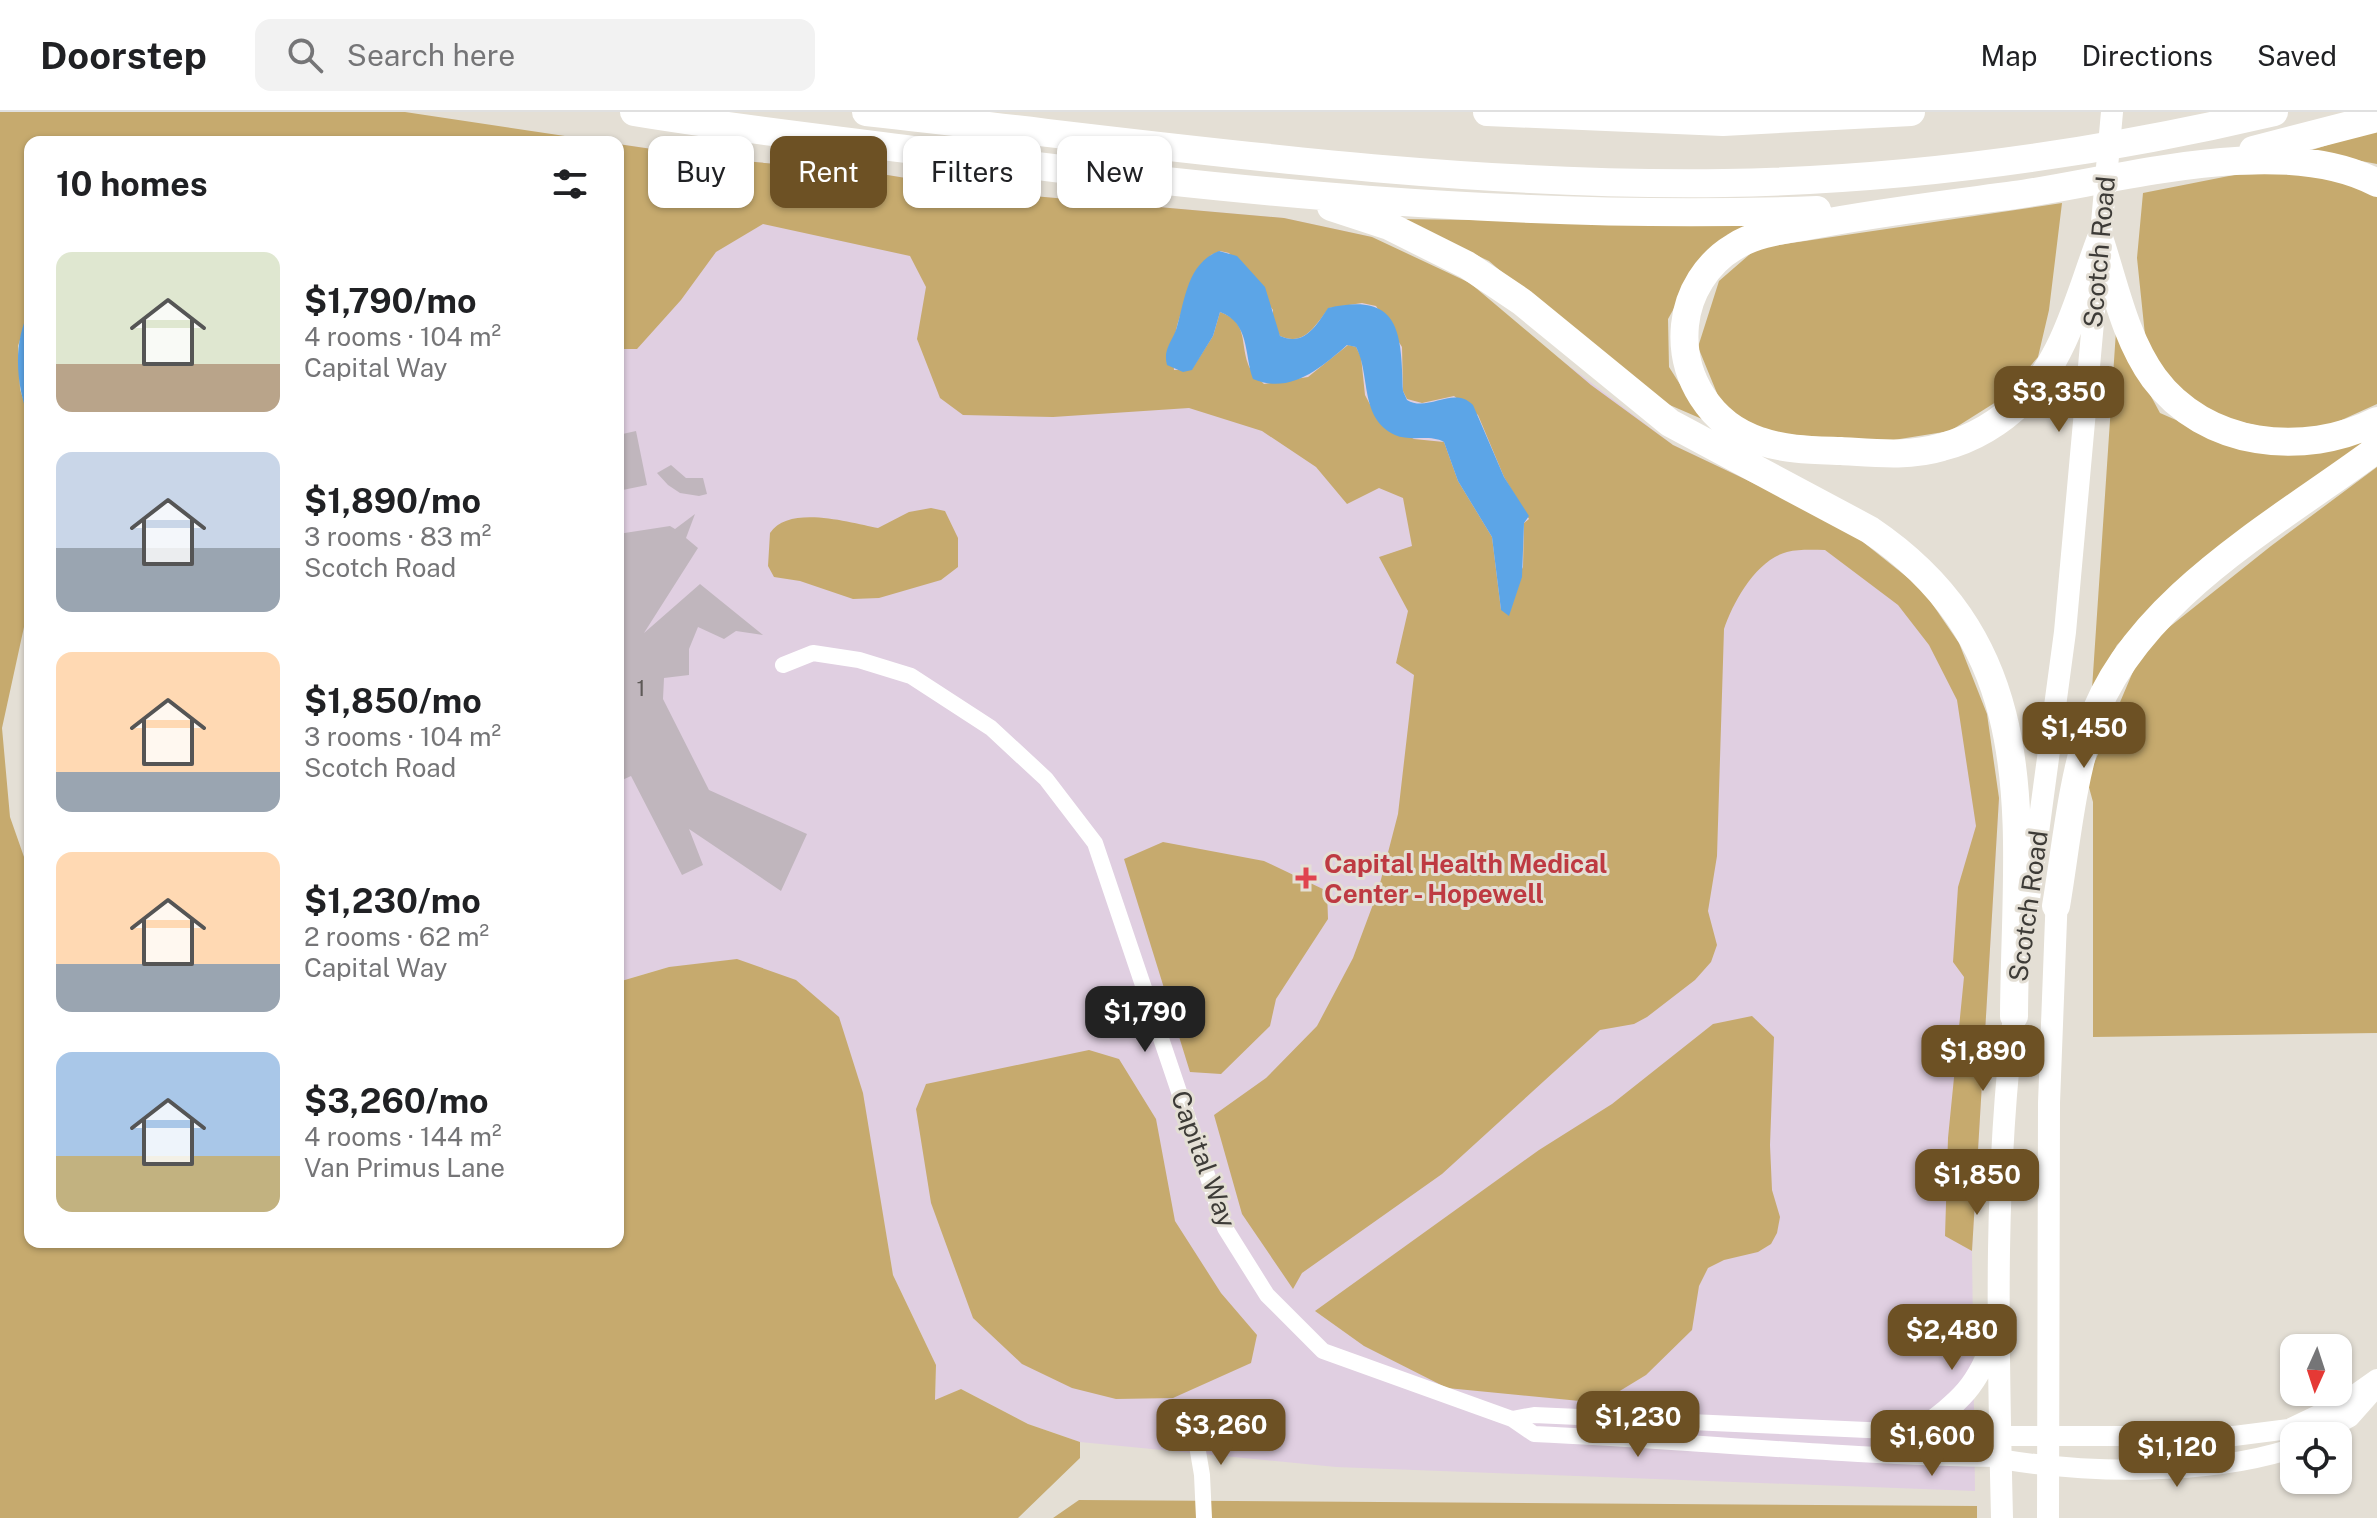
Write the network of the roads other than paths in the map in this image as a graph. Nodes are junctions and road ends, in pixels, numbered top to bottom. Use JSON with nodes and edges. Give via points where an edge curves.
{"nodes":[{"id":1,"x":634,"y":112,"type":"edge"},
{"id":2,"x":866,"y":112,"type":"edge"},
{"id":3,"x":1487,"y":112,"type":"edge"},
{"id":4,"x":1911,"y":112,"type":"edge"},
{"id":5,"x":2112,"y":112,"type":"edge"},
{"id":6,"x":2274,"y":112,"type":"edge"},
{"id":7,"x":2377,"y":118,"type":"edge"},
{"id":8,"x":2182,"y":168,"type":"junction"},
{"id":9,"x":2377,"y":183,"type":"edge"},
{"id":10,"x":1244,"y":188,"type":"junction"},
{"id":11,"x":1954,"y":203,"type":"junction"},
{"id":12,"x":2100,"y":241,"type":"junction"},
{"id":13,"x":2377,"y":421,"type":"edge"},
{"id":14,"x":2377,"y":449,"type":"edge"},
{"id":15,"x":2065,"y":632,"type":"junction"},
{"id":16,"x":783,"y":665,"type":"dead end"},
{"id":17,"x":2056,"y":906,"type":"junction"},
{"id":18,"x":2014,"y":1016,"type":"junction"},
{"id":19,"x":1999,"y":1323,"type":"junction"},
{"id":20,"x":2377,"y":1379,"type":"edge"},
{"id":21,"x":2377,"y":1386,"type":"edge"},
{"id":22,"x":1512,"y":1419,"type":"junction"},
{"id":23,"x":1193,"y":1422,"type":"dead end"},
{"id":24,"x":2341,"y":1422,"type":"edge"},
{"id":25,"x":1918,"y":1432,"type":"junction"},
{"id":26,"x":2047,"y":1434,"type":"junction"},
{"id":27,"x":2001,"y":1436,"type":"junction"},
{"id":28,"x":2280,"y":1451,"type":"edge"},
{"id":29,"x":2000,"y":1459,"type":"junction"},
{"id":30,"x":2047,"y":1467,"type":"junction"},
{"id":31,"x":1204,"y":1518,"type":"edge"},
{"id":32,"x":2002,"y":1518,"type":"edge"},
{"id":33,"x":2048,"y":1518,"type":"edge"}],
"edges":[{"from":1,"to":10,"type":"highway","via":[[1027,165]]},
{"from":2,"to":6,"type":"highway","via":[[1405,171],[1725,183],[1962,166],[2160,137]]},
{"from":3,"to":4,"type":"highway","via":[[1723,122]]},
{"from":5,"to":12,"type":"main road","name":"Scotch Road"},
{"from":7,"to":8,"type":"highway"},
{"from":8,"to":9,"type":"highway","via":[[2311,161]]},
{"from":8,"to":11,"type":"highway"},
{"from":10,"to":11,"type":"highway","via":[[1471,207],[1646,214]]},
{"from":10,"to":18,"type":"highway","via":[[1363,217],[1467,265],[1522,302],[1670,423],[1861,524],[1921,570],[1974,640],[2007,724],[2015,785]]},
{"from":11,"to":12,"type":"highway","via":[[1764,234],[1724,254],[1695,290],[1685,327],[1689,369],[1709,407],[1744,435],[1795,448],[1899,454],[1959,442],[2006,415],[2044,375]]},
{"from":12,"to":13,"type":"highway","via":[[2138,352],[2162,388],[2193,414],[2241,436],[2286,443],[2334,438]]},
{"from":12,"to":15,"type":"main road","name":"Scotch Road"},
{"from":14,"to":17,"type":"highway","via":[[2198,581],[2152,621],[2130,649],[2090,727]]},
{"from":15,"to":17,"type":"main road","name":"Scotch Road"},
{"from":15,"to":18,"type":"main road","name":"Scotch Road"},
{"from":16,"to":22,"type":"street","name":"Capital Way","via":[[813,653],[911,676],[991,728],[1046,779],[1095,843],[1225,1228],[1267,1295],[1323,1351]]},
{"from":17,"to":26,"type":"main road","name":"Scotch Road"},
{"from":18,"to":19,"type":"main road","name":"Scotch Road","via":[[2001,1186]]},
{"from":19,"to":25,"type":"main road","via":[[1963,1398]]},
{"from":19,"to":27,"type":"main road","name":"Scotch Road"},
{"from":20,"to":26,"type":"street","via":[[2343,1403],[2289,1429],[2234,1436]]},
{"from":21,"to":24,"type":"street"},
{"from":22,"to":25,"type":"street","name":"Capital Way","via":[[1690,1419]]},
{"from":22,"to":29,"type":"street","name":"Capital Way","via":[[1534,1434],[1888,1457]]},
{"from":23,"to":31,"type":"street"},
{"from":25,"to":27,"type":"street","name":"Capital Way"},
{"from":26,"to":27,"type":"street"},
{"from":26,"to":30,"type":"main road","name":"Scotch Road"},
{"from":27,"to":29,"type":"main road","name":"Scotch Road"},
{"from":28,"to":30,"type":"street","via":[[2229,1464]]},
{"from":29,"to":30,"type":"street"},
{"from":29,"to":32,"type":"main road","name":"Scotch Road"},
{"from":30,"to":33,"type":"main road","name":"Scotch Road"}]}
